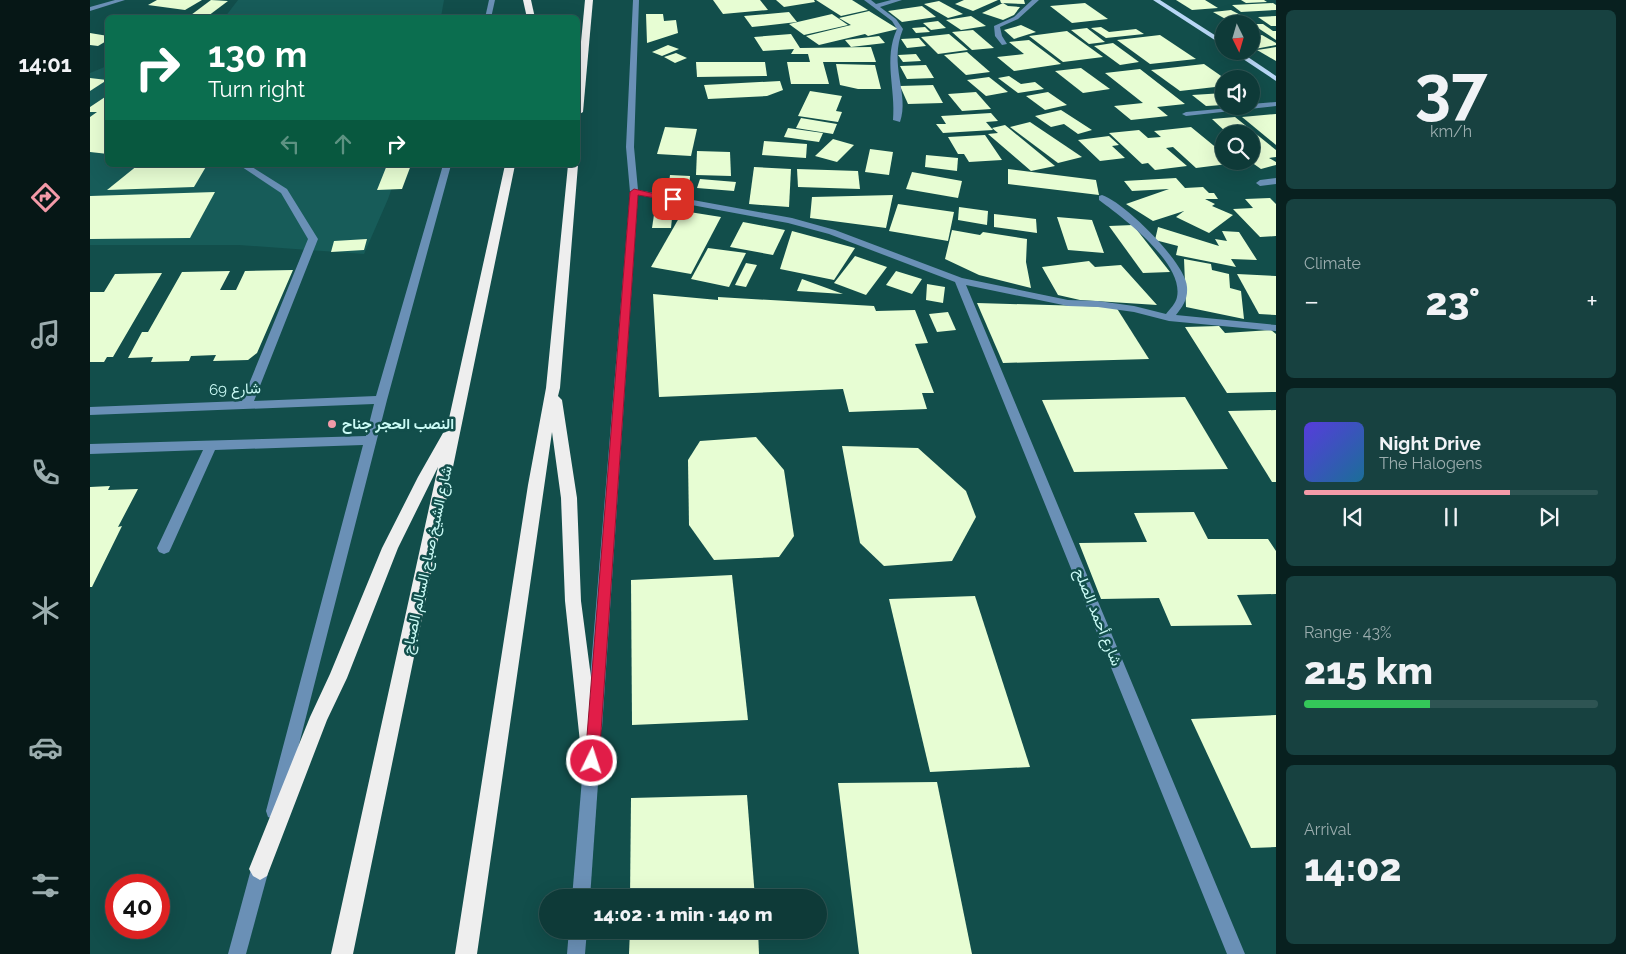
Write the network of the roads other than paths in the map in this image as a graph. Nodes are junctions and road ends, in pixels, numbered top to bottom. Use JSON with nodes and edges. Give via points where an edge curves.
{"nodes":[{"id":1,"x":122,"y":0,"type":"edge"},
{"id":2,"x":492,"y":0,"type":"edge"},
{"id":3,"x":527,"y":0,"type":"edge"},
{"id":4,"x":589,"y":0,"type":"edge"},
{"id":5,"x":598,"y":0,"type":"edge"},
{"id":6,"x":636,"y":0,"type":"edge"},
{"id":7,"x":867,"y":0,"type":"edge"},
{"id":8,"x":899,"y":0,"type":"edge"},
{"id":9,"x":1036,"y":0,"type":"edge"},
{"id":10,"x":1151,"y":0,"type":"edge"},
{"id":11,"x":1156,"y":0,"type":"edge"},
{"id":12,"x":875,"y":6,"type":"junction"},
{"id":13,"x":1165,"y":6,"type":"junction"},
{"id":14,"x":90,"y":9,"type":"edge"},
{"id":15,"x":538,"y":9,"type":"dead end"},
{"id":16,"x":489,"y":15,"type":"edge"},
{"id":17,"x":531,"y":15,"type":"edge"},
{"id":18,"x":537,"y":15,"type":"edge"},
{"id":19,"x":585,"y":26,"type":"junction"},
{"id":20,"x":1215,"y":38,"type":"edge"},
{"id":21,"x":1004,"y":44,"type":"dead end"},
{"id":22,"x":1248,"y":60,"type":"edge"},
{"id":23,"x":1276,"y":79,"type":"edge"},
{"id":24,"x":580,"y":87,"type":"edge"},
{"id":25,"x":1276,"y":104,"type":"edge"},
{"id":26,"x":1186,"y":114,"type":"dead end"},
{"id":27,"x":897,"y":120,"type":"dead end"},
{"id":28,"x":246,"y":167,"type":"edge"},
{"id":29,"x":446,"y":167,"type":"edge"},
{"id":30,"x":510,"y":167,"type":"edge"},
{"id":31,"x":573,"y":167,"type":"edge"},
{"id":32,"x":1276,"y":181,"type":"edge"},
{"id":33,"x":1260,"y":183,"type":"dead end"},
{"id":34,"x":634,"y":192,"type":"junction"},
{"id":35,"x":1102,"y":198,"type":"dead end"},
{"id":36,"x":959,"y":280,"type":"junction"},
{"id":37,"x":1169,"y":318,"type":"junction"},
{"id":38,"x":1276,"y":328,"type":"edge"},
{"id":39,"x":553,"y":388,"type":"junction"},
{"id":40,"x":381,"y":400,"type":"junction"},
{"id":41,"x":246,"y":405,"type":"junction"},
{"id":42,"x":90,"y":411,"type":"edge"},
{"id":43,"x":456,"y":424,"type":"junction"},
{"id":44,"x":371,"y":440,"type":"junction"},
{"id":45,"x":211,"y":445,"type":"junction"},
{"id":46,"x":90,"y":449,"type":"edge"},
{"id":47,"x":164,"y":548,"type":"dead end"},
{"id":48,"x":592,"y":761,"type":"junction"},
{"id":49,"x":260,"y":869,"type":"junction"},
{"id":50,"x":582,"y":889,"type":"edge"},
{"id":51,"x":577,"y":939,"type":"edge"},
{"id":52,"x":237,"y":954,"type":"edge"},
{"id":53,"x":342,"y":954,"type":"edge"},
{"id":54,"x":466,"y":954,"type":"edge"},
{"id":55,"x":576,"y":954,"type":"edge"},
{"id":56,"x":1236,"y":954,"type":"edge"}],
"edges":[{"from":1,"to":14,"type":"street"},
{"from":2,"to":16,"type":"street"},
{"from":3,"to":17,"type":"highway"},
{"from":4,"to":19,"type":"highway"},
{"from":5,"to":19,"type":"highway"},
{"from":6,"to":34,"type":"street","via":[[630,147]]},
{"from":7,"to":12,"type":"street"},
{"from":8,"to":12,"type":"street"},
{"from":9,"to":21,"type":"street","via":[[1016,18],[998,26],[996,31]]},
{"from":10,"to":13,"type":"main road"},
{"from":11,"to":13,"type":"main road"},
{"from":12,"to":27,"type":"street","via":[[894,20],[900,29],[891,57],[899,106]]},
{"from":13,"to":20,"type":"main road"},
{"from":15,"to":18,"type":"highway"},
{"from":19,"to":24,"type":"highway"},
{"from":22,"to":23,"type":"main road"},
{"from":25,"to":26,"type":"street"},
{"from":28,"to":41,"type":"street","via":[[284,191],[314,238]]},
{"from":29,"to":40,"type":"street"},
{"from":30,"to":43,"type":"highway","name":"شارع الشيخ صباح السالم الصباح"},
{"from":31,"to":39,"type":"highway"},
{"from":32,"to":33,"type":"street"},
{"from":34,"to":36,"type":"street","via":[[798,222]]},
{"from":34,"to":48,"type":"street"},
{"from":35,"to":37,"type":"street","via":[[1145,231],[1172,265],[1182,283],[1182,298]]},
{"from":36,"to":37,"type":"street","via":[[1058,301],[1125,308]]},
{"from":36,"to":56,"type":"street","name":"شارع أحمد الصلح"},
{"from":37,"to":38,"type":"street"},
{"from":39,"to":48,"type":"highway","via":[[566,467],[573,601]]},
{"from":39,"to":54,"type":"highway"},
{"from":40,"to":41,"type":"street","name":"شارع 69"},
{"from":40,"to":44,"type":"street"},
{"from":41,"to":42,"type":"street","name":"شارع 69"},
{"from":43,"to":49,"type":"highway","via":[[390,548]]},
{"from":43,"to":53,"type":"highway","name":"شارع الشيخ صباح السالم الصباح"},
{"from":44,"to":45,"type":"street"},
{"from":44,"to":49,"type":"street"},
{"from":45,"to":46,"type":"street"},
{"from":45,"to":47,"type":"street"},
{"from":48,"to":50,"type":"street"},
{"from":49,"to":52,"type":"street"},
{"from":51,"to":55,"type":"street"}]}
